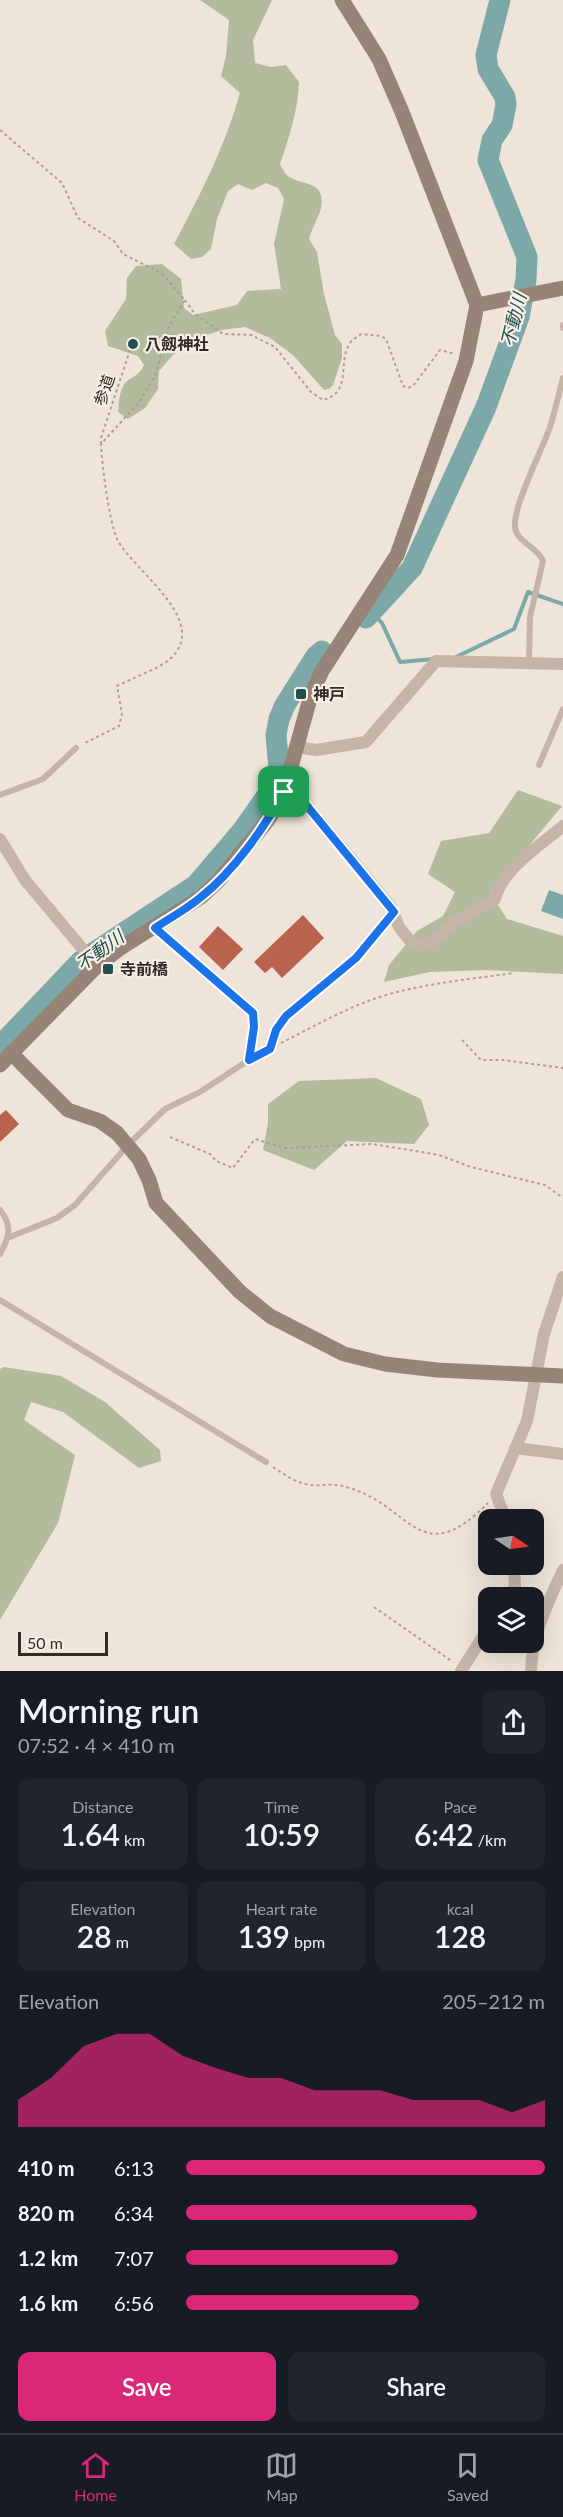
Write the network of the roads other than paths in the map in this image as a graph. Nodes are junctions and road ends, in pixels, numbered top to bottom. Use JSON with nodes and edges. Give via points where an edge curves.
{"nodes":[{"id":1,"x":342,"y":0,"type":"edge"},
{"id":2,"x":563,"y":288,"type":"edge"},
{"id":3,"x":477,"y":305,"type":"junction"},
{"id":4,"x":563,"y":378,"type":"edge"},
{"id":5,"x":529,"y":662,"type":"junction"},
{"id":6,"x":563,"y":664,"type":"edge"},
{"id":7,"x":563,"y":709,"type":"edge"},
{"id":8,"x":296,"y":747,"type":"junction"},
{"id":9,"x":76,"y":748,"type":"road end"},
{"id":10,"x":539,"y":765,"type":"dead end"},
{"id":11,"x":284,"y":792,"type":"junction"},
{"id":12,"x":0,"y":795,"type":"edge"},
{"id":13,"x":563,"y":826,"type":"edge"},
{"id":14,"x":0,"y":839,"type":"edge"},
{"id":15,"x":394,"y":912,"type":"junction"},
{"id":16,"x":155,"y":928,"type":"junction"},
{"id":17,"x":97,"y":966,"type":"junction"},
{"id":18,"x":270,"y":1049,"type":"road end"},
{"id":19,"x":11,"y":1053,"type":"junction"},
{"id":20,"x":0,"y":1065,"type":"edge"},
{"id":21,"x":128,"y":1145,"type":"junction"},
{"id":22,"x":0,"y":1210,"type":"edge"},
{"id":23,"x":10,"y":1237,"type":"junction"},
{"id":24,"x":0,"y":1254,"type":"edge"},
{"id":25,"x":563,"y":1277,"type":"edge"},
{"id":26,"x":0,"y":1300,"type":"edge"},
{"id":27,"x":559,"y":1300,"type":"edge"},
{"id":28,"x":536,"y":1374,"type":"junction"},
{"id":29,"x":563,"y":1376,"type":"edge"},
{"id":30,"x":515,"y":1448,"type":"junction"},
{"id":31,"x":563,"y":1454,"type":"edge"},
{"id":32,"x":266,"y":1462,"type":"road end"},
{"id":33,"x":502,"y":1509,"type":"edge"},
{"id":34,"x":563,"y":1570,"type":"edge"},
{"id":35,"x":478,"y":1644,"type":"edge"},
{"id":36,"x":461,"y":1670,"type":"edge"},
{"id":37,"x":531,"y":1671,"type":"edge"}],
"edges":[{"from":1,"to":3,"type":"street","via":[[379,59]]},
{"from":2,"to":3,"type":"street"},
{"from":3,"to":8,"type":"street","via":[[467,358],[397,555],[322,670]]},
{"from":4,"to":5,"type":"lane","via":[[550,428],[520,501],[514,527],[541,554],[543,561],[530,617]]},
{"from":5,"to":6,"type":"street"},
{"from":5,"to":8,"type":"street","via":[[436,662],[366,742],[316,750]]},
{"from":7,"to":10,"type":"lane"},
{"from":8,"to":11,"type":"street"},
{"from":9,"to":12,"type":"lane","via":[[43,780]]},
{"from":11,"to":15,"type":"street","via":[[303,801]]},
{"from":11,"to":16,"type":"street","via":[[268,820],[219,880]]},
{"from":13,"to":15,"type":"street","via":[[511,871],[497,889],[495,899],[455,922],[430,944],[411,942],[399,927]]},
{"from":14,"to":17,"type":"street","via":[[25,880]]},
{"from":15,"to":18,"type":"lane","via":[[356,958],[286,1016]]},
{"from":16,"to":17,"type":"street"},
{"from":16,"to":21,"type":"lane","via":[[253,1013],[254,1027],[249,1060],[165,1109]]},
{"from":17,"to":19,"type":"street"},
{"from":19,"to":20,"type":"street"},
{"from":19,"to":21,"type":"street","via":[[68,1110],[100,1121]]},
{"from":21,"to":23,"type":"lane","via":[[75,1205],[57,1218]]},
{"from":21,"to":28,"type":"street","via":[[139,1159],[156,1203],[240,1292],[270,1316],[344,1354],[385,1364]]},
{"from":22,"to":23,"type":"lane"},
{"from":23,"to":24,"type":"lane"},
{"from":25,"to":27,"type":"street"},
{"from":26,"to":32,"type":"lane"},
{"from":27,"to":28,"type":"street","via":[[544,1334]]},
{"from":28,"to":29,"type":"street"},
{"from":28,"to":30,"type":"street","via":[[526,1421]]},
{"from":30,"to":31,"type":"street"},
{"from":30,"to":33,"type":"street","via":[[496,1494]]},
{"from":34,"to":37,"type":"street","via":[[542,1616]]},
{"from":35,"to":36,"type":"street"}]}
